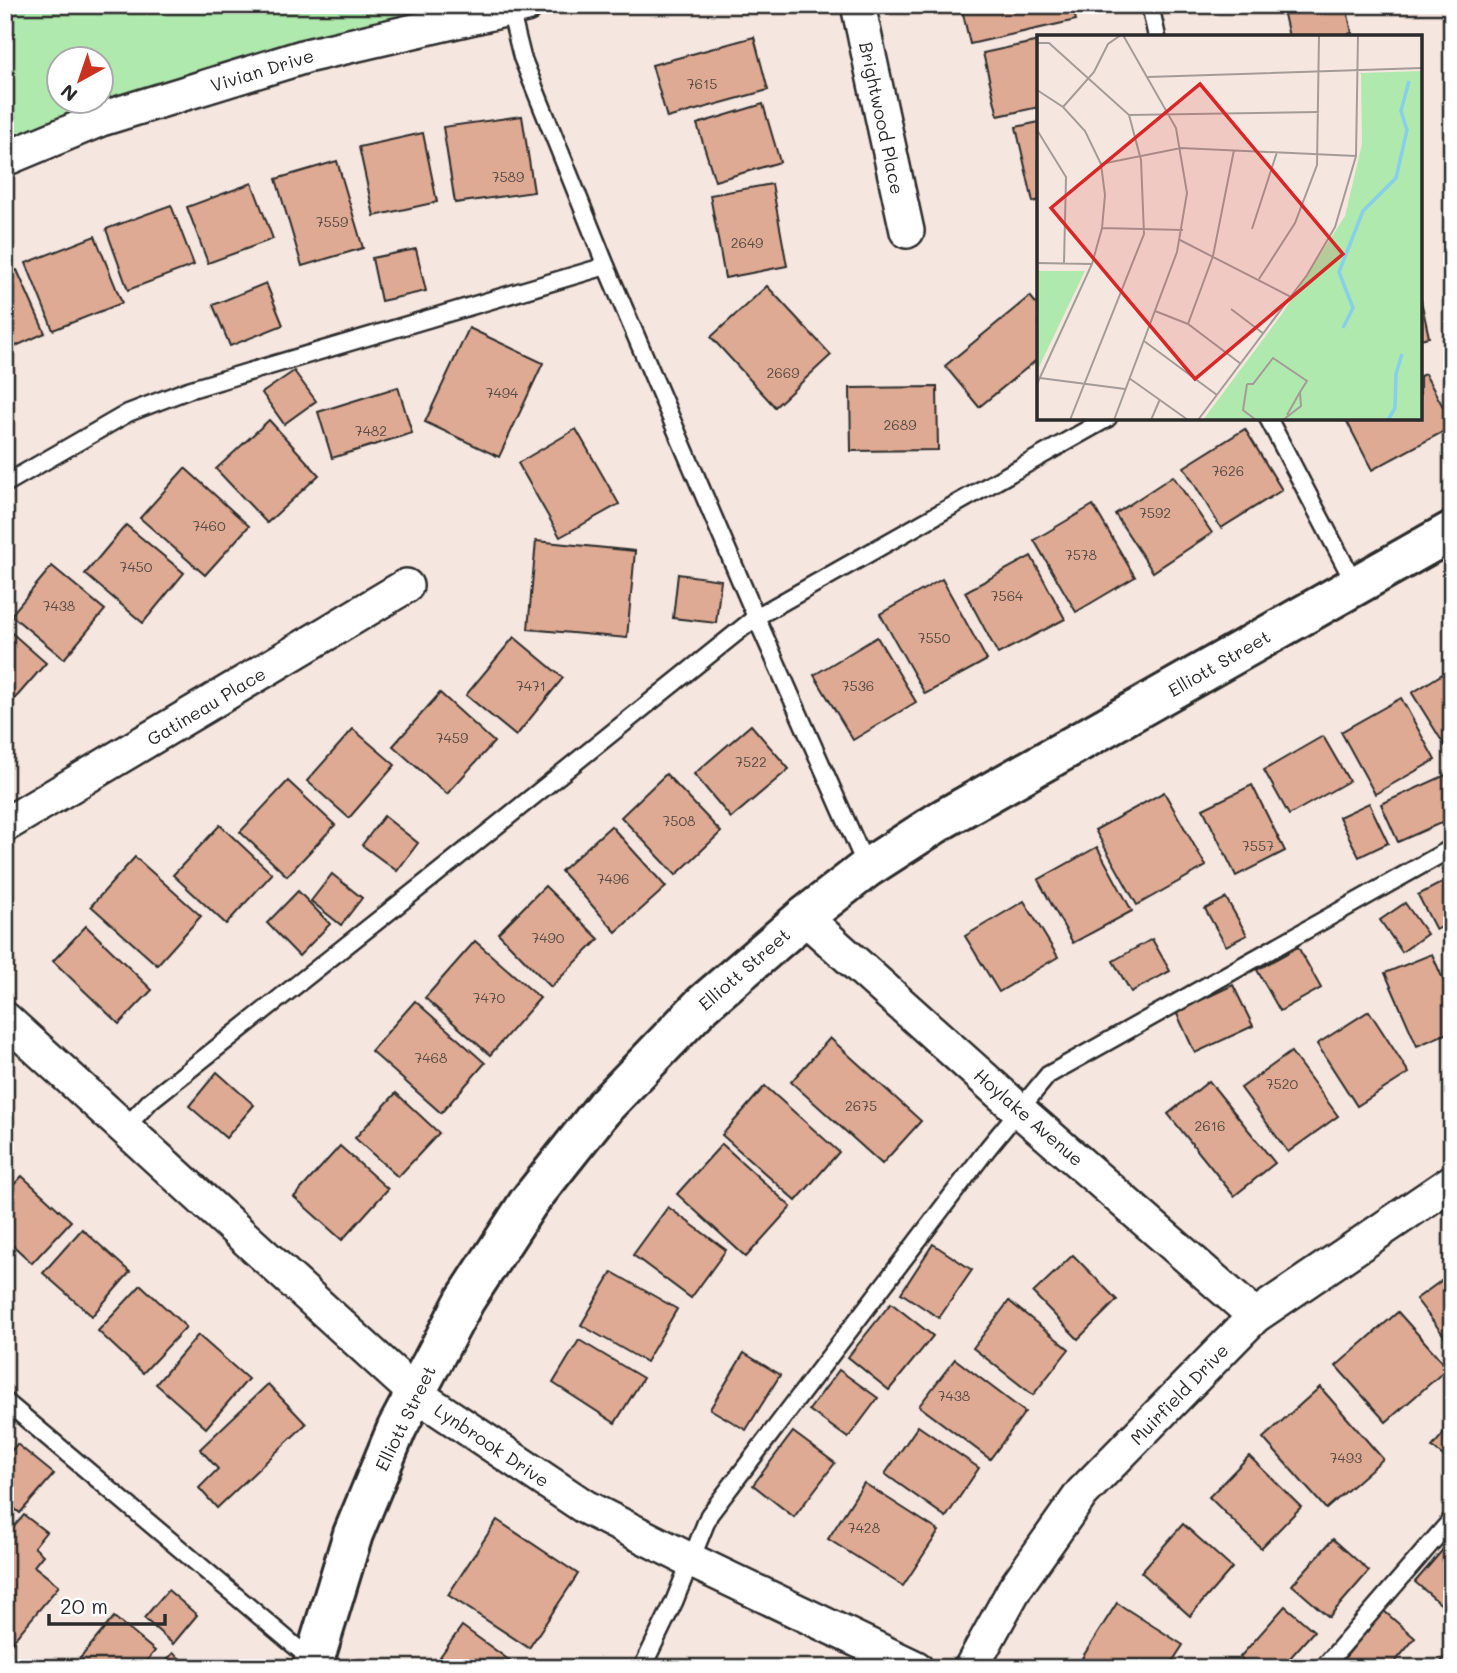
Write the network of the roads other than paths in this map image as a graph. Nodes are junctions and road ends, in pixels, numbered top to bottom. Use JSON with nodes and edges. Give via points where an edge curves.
{"nodes":[{"id":1,"x":858,"y":5,"type":"edge"},
{"id":2,"x":1150,"y":5,"type":"edge"},
{"id":3,"x":518,"y":7,"type":"edge"},
{"id":4,"x":1157,"y":35,"type":"edge"},
{"id":5,"x":5,"y":159,"type":"edge"},
{"id":6,"x":907,"y":231,"type":"dead end"},
{"id":7,"x":606,"y":266,"type":"junction"},
{"id":8,"x":1104,"y":420,"type":"edge"},
{"id":9,"x":1269,"y":420,"type":"edge"},
{"id":10,"x":5,"y":484,"type":"edge"},
{"id":11,"x":1452,"y":531,"type":"edge"},
{"id":12,"x":406,"y":586,"type":"dead end"},
{"id":13,"x":1356,"y":586,"type":"junction"},
{"id":14,"x":756,"y":617,"type":"junction"},
{"id":15,"x":5,"y":825,"type":"edge"},
{"id":16,"x":1452,"y":848,"type":"edge"},
{"id":17,"x":867,"y":868,"type":"junction"},
{"id":18,"x":804,"y":917,"type":"junction"},
{"id":19,"x":5,"y":1019,"type":"edge"},
{"id":20,"x":1019,"y":1110,"type":"junction"},
{"id":21,"x":124,"y":1129,"type":"junction"},
{"id":22,"x":1452,"y":1182,"type":"edge"},
{"id":23,"x":1255,"y":1316,"type":"junction"},
{"id":24,"x":416,"y":1394,"type":"junction"},
{"id":25,"x":5,"y":1401,"type":"edge"},
{"id":26,"x":1452,"y":1519,"type":"edge"},
{"id":27,"x":690,"y":1560,"type":"junction"},
{"id":28,"x":316,"y":1666,"type":"edge"},
{"id":29,"x":642,"y":1668,"type":"edge"},
{"id":30,"x":916,"y":1668,"type":"edge"},
{"id":31,"x":971,"y":1668,"type":"edge"},
{"id":32,"x":1323,"y":1668,"type":"edge"}],
"edges":[{"from":1,"to":6,"type":"street","name":"Brightwood Place"},
{"from":2,"to":4,"type":"lane"},
{"from":3,"to":5,"type":"street","name":"Vivian Drive","via":[[306,56],[101,119]]},
{"from":3,"to":7,"type":"lane","via":[[522,57]]},
{"from":7,"to":10,"type":"lane","via":[[188,390],[128,413]]},
{"from":7,"to":14,"type":"lane"},
{"from":8,"to":14,"type":"lane"},
{"from":9,"to":13,"type":"lane"},
{"from":11,"to":13,"type":"street","name":"Elliott Street"},
{"from":12,"to":15,"type":"street","name":"Gatineau Place"},
{"from":13,"to":17,"type":"street","name":"Elliott Street","via":[[943,819]]},
{"from":14,"to":17,"type":"lane"},
{"from":14,"to":21,"type":"lane","via":[[151,1100]]},
{"from":16,"to":20,"type":"lane","via":[[1048,1075]]},
{"from":17,"to":18,"type":"street","name":"Elliott Street"},
{"from":18,"to":20,"type":"street","name":"Hoylake Avenue"},
{"from":18,"to":24,"type":"street","name":"Elliott Street","via":[[703,1004],[605,1106],[528,1203],[465,1300]]},
{"from":19,"to":21,"type":"street","name":"Lynbrook Drive"},
{"from":20,"to":23,"type":"street","name":"Hoylake Avenue"},
{"from":20,"to":27,"type":"lane","via":[[709,1515]]},
{"from":21,"to":24,"type":"street","name":"Lynbrook Drive"},
{"from":22,"to":23,"type":"street","name":"Muirfield Drive"},
{"from":23,"to":31,"type":"street","name":"Muirfield Drive","via":[[1082,1493],[1015,1588]]},
{"from":24,"to":27,"type":"street","name":"Lynbrook Drive","via":[[585,1507]]},
{"from":24,"to":28,"type":"street","name":"Elliott Street","via":[[353,1534]]},
{"from":25,"to":28,"type":"lane"},
{"from":26,"to":32,"type":"lane"},
{"from":27,"to":29,"type":"lane"},
{"from":27,"to":30,"type":"street","name":"Lynbrook Drive"}]}
